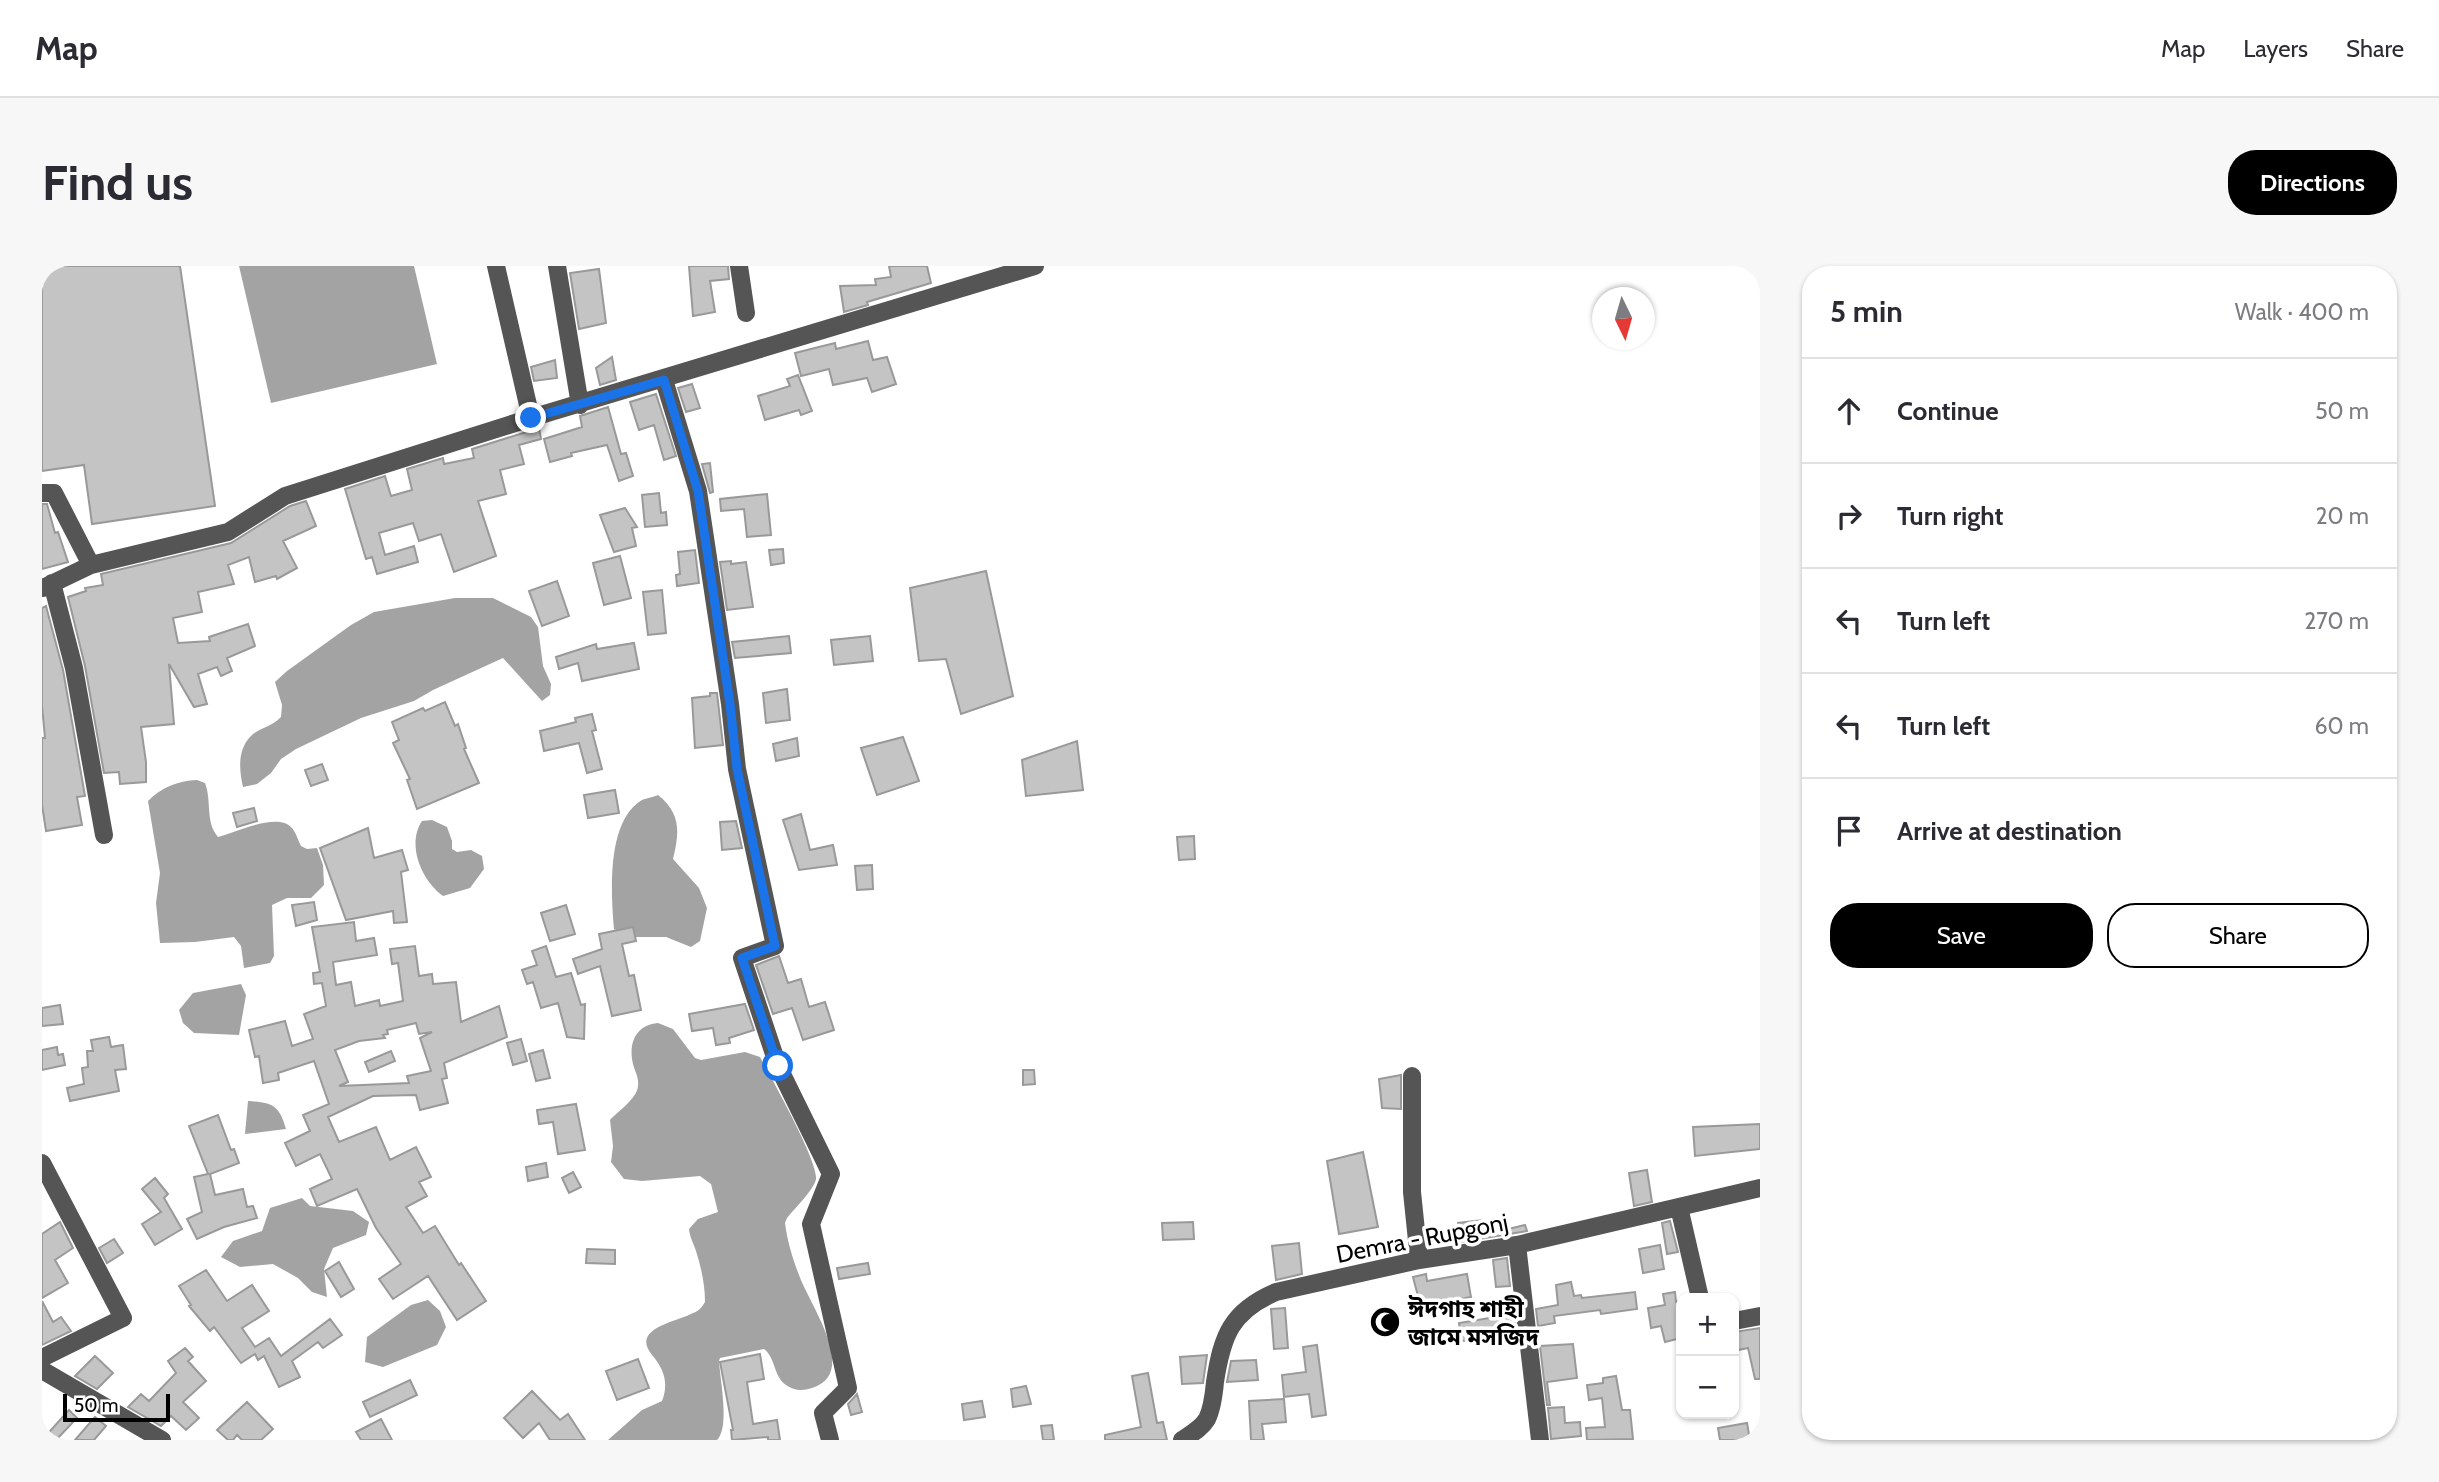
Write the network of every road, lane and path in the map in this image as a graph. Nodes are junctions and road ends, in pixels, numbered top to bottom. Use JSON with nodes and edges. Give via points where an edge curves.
{"nodes":[{"id":1,"x":496,"y":266,"type":"edge"},
{"id":2,"x":557,"y":266,"type":"edge"},
{"id":3,"x":739,"y":266,"type":"edge"},
{"id":4,"x":1035,"y":266,"type":"edge"},
{"id":5,"x":746,"y":313,"type":"dead end"},
{"id":6,"x":664,"y":380,"type":"junction"},
{"id":7,"x":580,"y":405,"type":"junction"},
{"id":8,"x":531,"y":418,"type":"junction"},
{"id":9,"x":42,"y":493,"type":"edge"},
{"id":10,"x":91,"y":565,"type":"junction"},
{"id":11,"x":47,"y":586,"type":"edge"},
{"id":12,"x":104,"y":835,"type":"dead end"},
{"id":13,"x":1412,"y":1076,"type":"dead end"},
{"id":14,"x":42,"y":1163,"type":"edge"},
{"id":15,"x":1760,"y":1188,"type":"edge"},
{"id":16,"x":1679,"y":1207,"type":"junction"},
{"id":17,"x":1517,"y":1245,"type":"junction"},
{"id":18,"x":1419,"y":1260,"type":"junction"},
{"id":19,"x":1699,"y":1293,"type":"edge"},
{"id":20,"x":1760,"y":1316,"type":"edge"},
{"id":21,"x":1739,"y":1320,"type":"edge"},
{"id":22,"x":42,"y":1359,"type":"edge"},
{"id":23,"x":42,"y":1370,"type":"edge"},
{"id":24,"x":162,"y":1440,"type":"edge"},
{"id":25,"x":830,"y":1440,"type":"edge"},
{"id":26,"x":1182,"y":1440,"type":"edge"},
{"id":27,"x":1540,"y":1440,"type":"edge"}],
"edges":[{"from":1,"to":8,"type":"street"},
{"from":2,"to":7,"type":"street"},
{"from":3,"to":5,"type":"street"},
{"from":4,"to":6,"type":"street"},
{"from":6,"to":7,"type":"street"},
{"from":6,"to":25,"type":"street","via":[[698,491],[737,769],[775,946],[742,958],[778,1066],[831,1174],[811,1224],[848,1388],[822,1413]]},
{"from":7,"to":8,"type":"street"},
{"from":8,"to":10,"type":"street","via":[[285,496],[228,532]]},
{"from":9,"to":10,"type":"street","via":[[54,493]]},
{"from":10,"to":11,"type":"street"},
{"from":11,"to":12,"type":"street","via":[[74,668]]},
{"from":13,"to":18,"type":"street","via":[[1412,1192]]},
{"from":14,"to":22,"type":"street","via":[[123,1318]]},
{"from":15,"to":16,"type":"street","name":"Demra - Rupgonj"},
{"from":16,"to":17,"type":"street","name":"Demra - Rupgonj"},
{"from":16,"to":19,"type":"street"},
{"from":17,"to":18,"type":"street","name":"Demra - Rupgonj"},
{"from":17,"to":27,"type":"street"},
{"from":18,"to":26,"type":"street","name":"Demra - Rupgonj","via":[[1276,1292],[1238,1315],[1227,1331],[1218,1360],[1208,1418]]},
{"from":20,"to":21,"type":"street"},
{"from":23,"to":24,"type":"street"}]}
